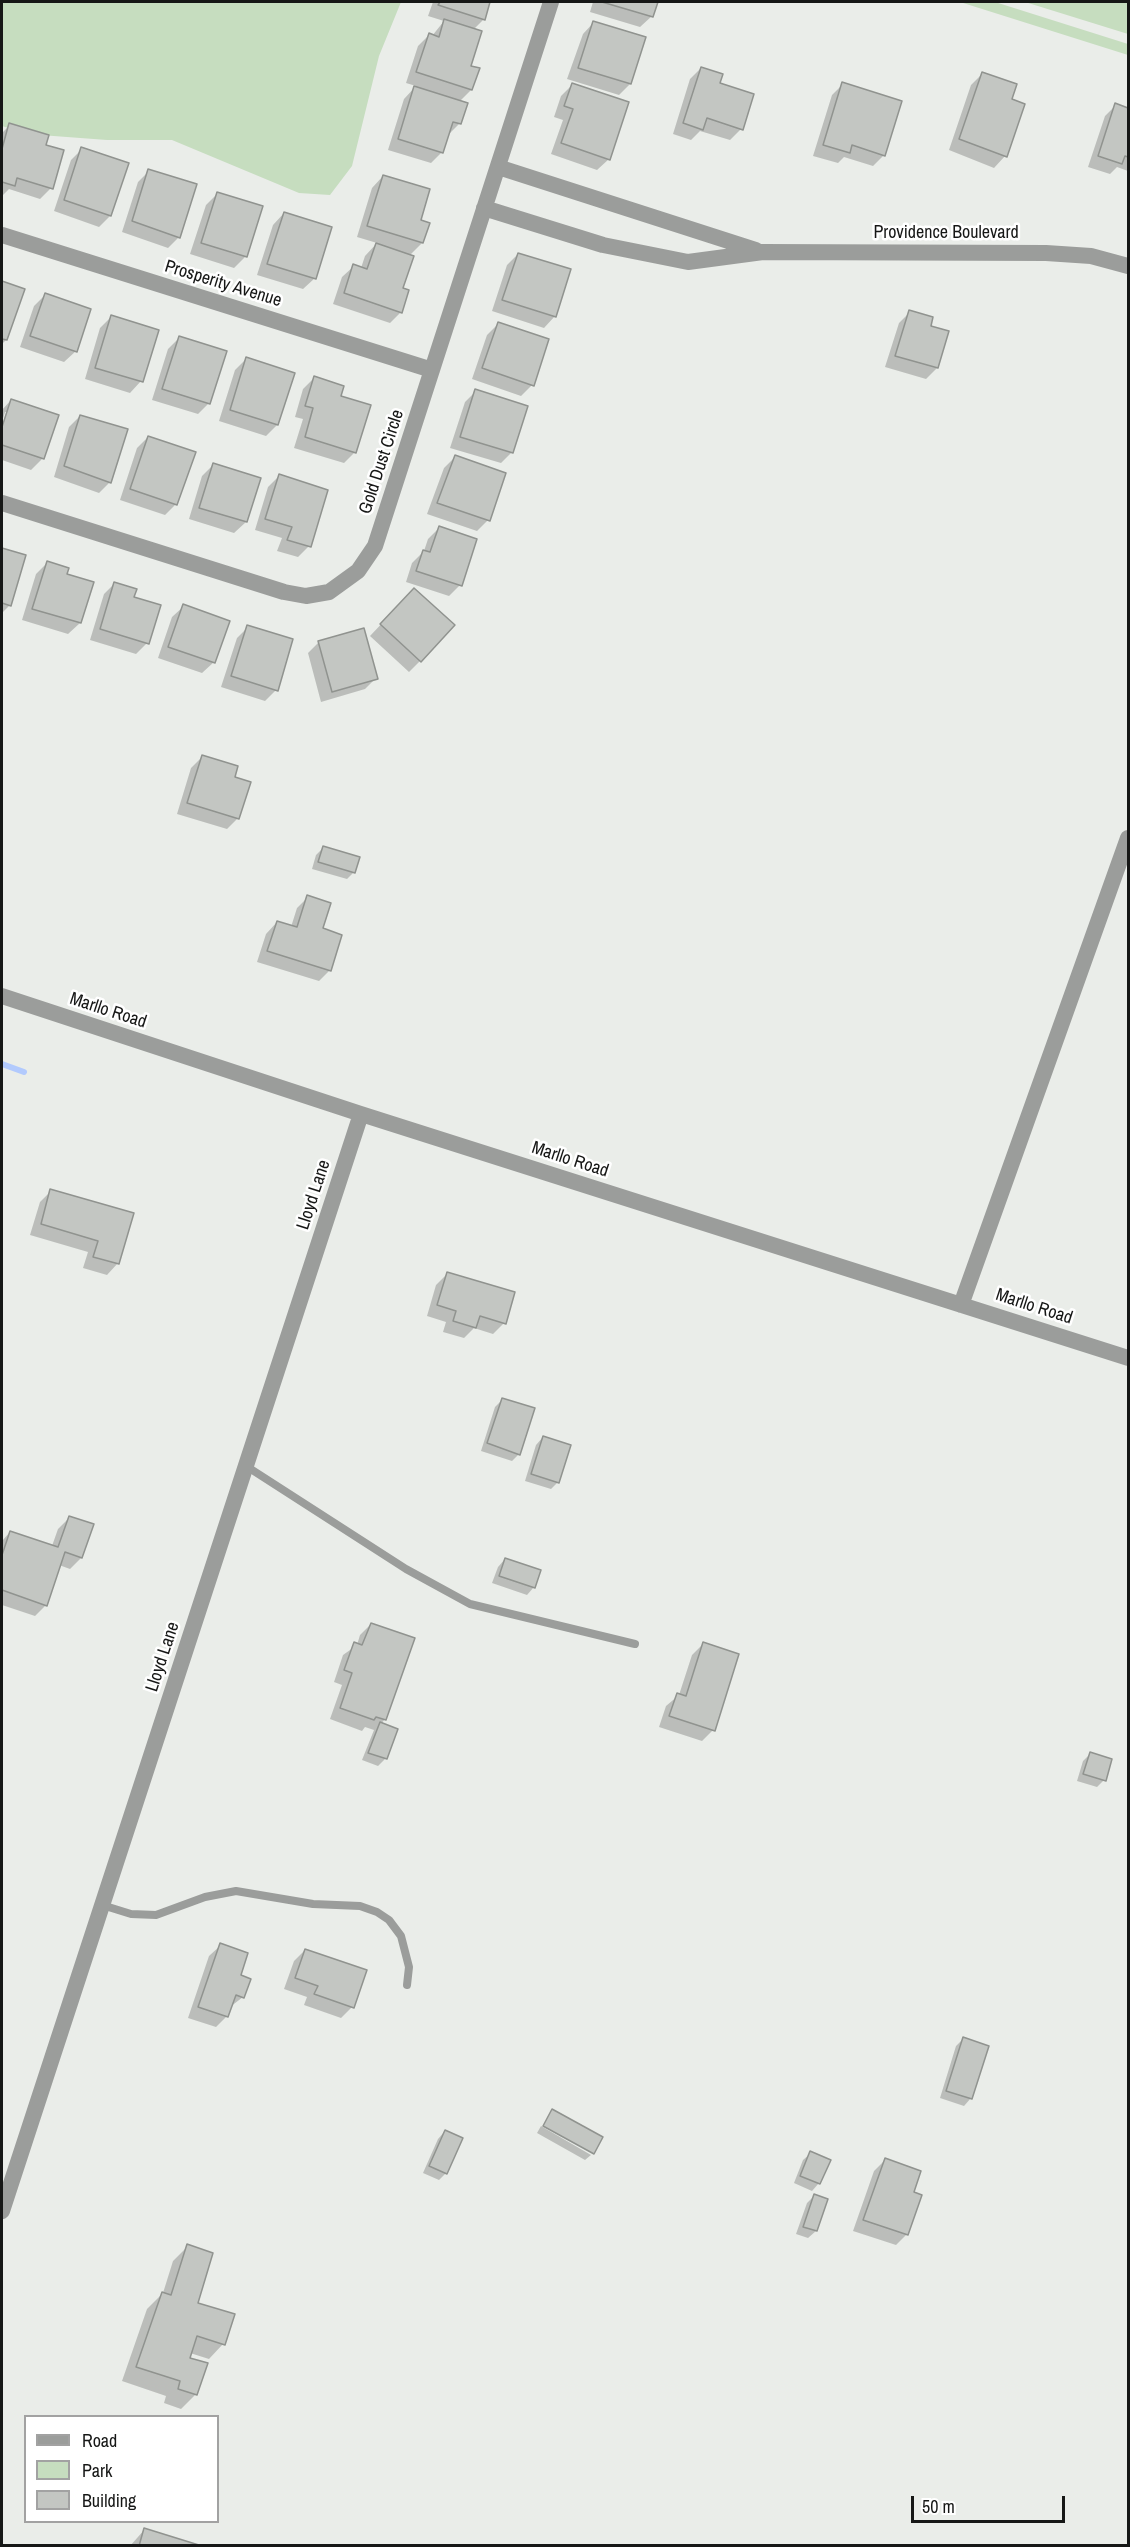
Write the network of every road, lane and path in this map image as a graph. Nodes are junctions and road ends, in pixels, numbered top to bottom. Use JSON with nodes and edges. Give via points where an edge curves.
{"nodes":[{"id":1,"x":551,"y":2,"type":"edge"},
{"id":2,"x":498,"y":167,"type":"junction"},
{"id":3,"x":484,"y":208,"type":"junction"},
{"id":4,"x":2,"y":235,"type":"edge"},
{"id":5,"x":763,"y":252,"type":"junction"},
{"id":6,"x":1128,"y":266,"type":"edge"},
{"id":7,"x":432,"y":370,"type":"junction"},
{"id":8,"x":2,"y":503,"type":"edge"},
{"id":9,"x":1128,"y":838,"type":"edge"},
{"id":10,"x":2,"y":996,"type":"edge"},
{"id":11,"x":361,"y":1114,"type":"junction"},
{"id":12,"x":961,"y":1305,"type":"junction"},
{"id":13,"x":1128,"y":1358,"type":"edge"},
{"id":14,"x":246,"y":1466,"type":"junction"},
{"id":15,"x":634,"y":1644,"type":"dead end"},
{"id":16,"x":102,"y":1905,"type":"junction"},
{"id":17,"x":407,"y":1984,"type":"dead end"},
{"id":18,"x":2,"y":2211,"type":"edge"}],
"edges":[{"from":1,"to":2,"type":"street","name":"Gold Dust Circle"},
{"from":2,"to":3,"type":"street","name":"Gold Dust Circle"},
{"from":2,"to":5,"type":"street","name":"Providence Boulevard"},
{"from":3,"to":5,"type":"street","name":"Providence Boulevard","via":[[603,245],[688,262]]},
{"from":3,"to":7,"type":"street","name":"Gold Dust Circle"},
{"from":4,"to":7,"type":"street","name":"Prosperity Avenue"},
{"from":5,"to":6,"type":"street","name":"Providence Boulevard","via":[[1046,253],[1091,256]]},
{"from":7,"to":8,"type":"street","name":"Gold Dust Circle","via":[[375,546],[358,571],[329,592],[306,596],[284,592]]},
{"from":9,"to":12,"type":"street"},
{"from":10,"to":11,"type":"street","name":"Marllo Road"},
{"from":11,"to":12,"type":"street","name":"Marllo Road"},
{"from":11,"to":14,"type":"street","name":"Lloyd Lane"},
{"from":12,"to":13,"type":"street","name":"Marllo Road"},
{"from":14,"to":15,"type":"lane","via":[[406,1569],[470,1604]]},
{"from":14,"to":16,"type":"street","name":"Lloyd Lane"},
{"from":16,"to":17,"type":"lane","via":[[131,1914],[156,1915],[205,1897],[236,1891],[313,1904],[360,1906],[389,1920],[401,1936],[409,1966]]},
{"from":16,"to":18,"type":"street","name":"Lloyd Lane"}]}
